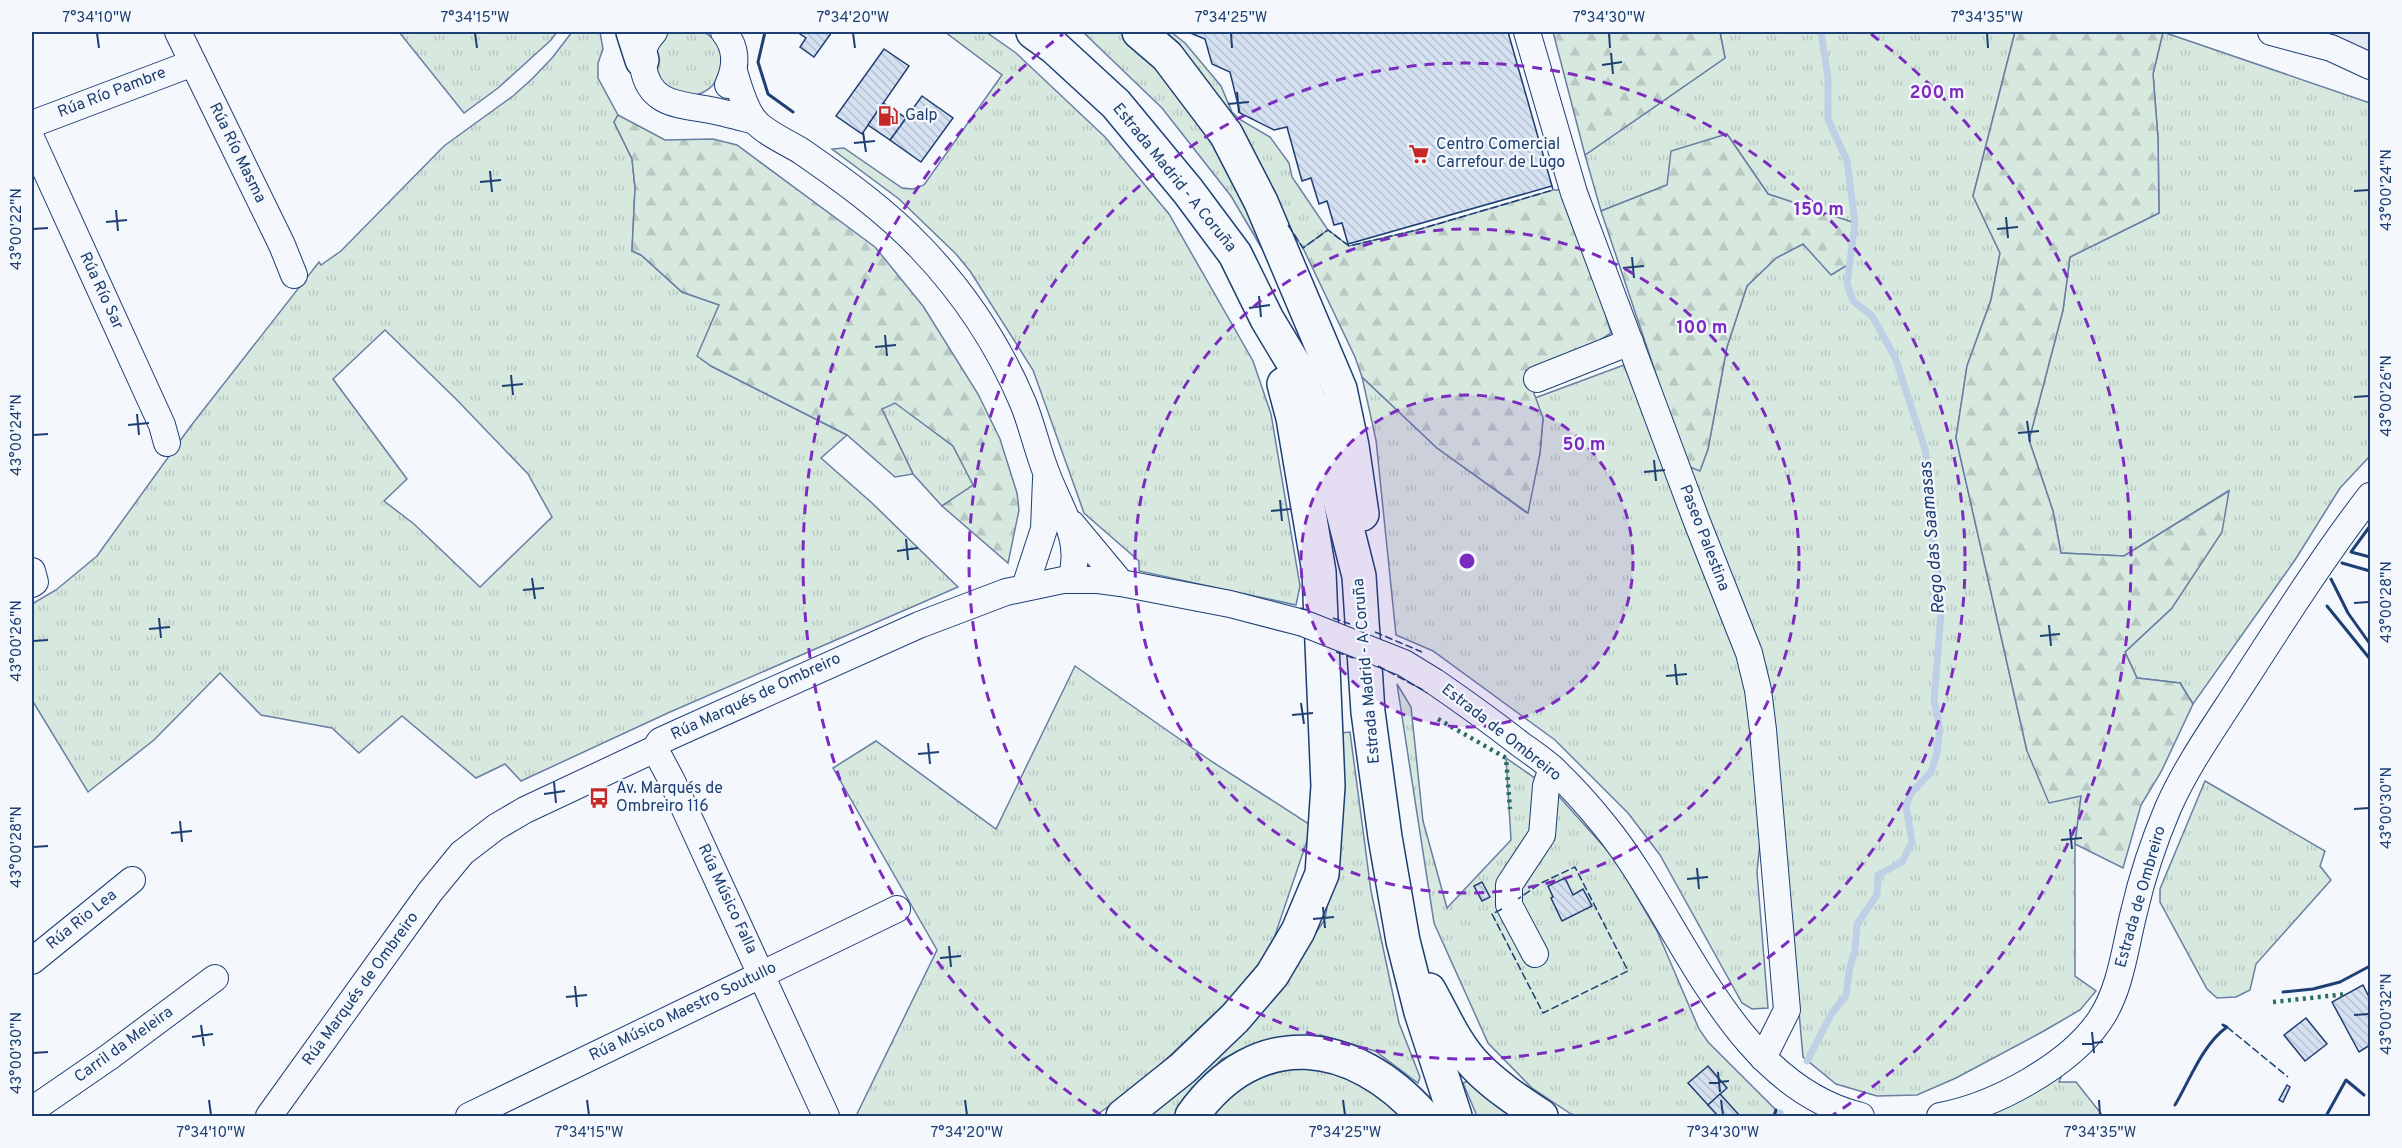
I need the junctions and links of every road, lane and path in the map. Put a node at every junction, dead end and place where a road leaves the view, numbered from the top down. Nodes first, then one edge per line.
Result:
1 (178, 32) edge
2 (725, 32) edge
3 (1034, 32) edge
4 (1139, 32) edge
5 (1527, 32) edge
6 (2271, 32) edge
7 (643, 41) edge
8 (193, 63) junction
9 (2370, 66) edge
10 (734, 71) junction
11 (693, 107) junction
12 (755, 121) junction
13 (32, 124) edge
14 (32, 140) edge
15 (294, 275) dead end
16 (1267, 319) junction
17 (1630, 342) junction
18 (1537, 379) dead end
19 (167, 442) dead end
20 (1046, 474) junction
21 (2370, 496) edge
22 (1069, 520) junction
23 (1044, 529) junction
24 (1359, 576) junction
25 (1067, 579) junction
26 (1121, 583) junction
27 (1025, 587) junction
28 (655, 749) junction
29 (1552, 768) junction
30 (132, 880) dead end
31 (897, 909) dead end
32 (1403, 941) junction
33 (1535, 954) dead end
34 (32, 961) edge
35 (761, 974) junction
36 (215, 978) dead end
37 (1763, 1058) junction
38 (32, 1110) edge
39 (270, 1116) edge
40 (469, 1116) edge
41 (826, 1116) edge
42 (1123, 1116) edge
43 (1192, 1116) edge
44 (1423, 1116) edge
45 (1455, 1116) edge
46 (1541, 1116) edge
47 (1861, 1116) edge
48 (1940, 1116) edge

1 - 8 street, Rúa Río Masma
2 - 10 street
3 - 16 highway, Estrada Madrid - A Coruña
4 - 24 highway
5 - 17 street, Paseo Palestina
6 - 9 street
7 - 11 street
8 - 13 street, Rúa Río Pambre
8 - 15 street, Rúa Río Masma
10 - 11 street
10 - 12 street
11 - 12 street
12 - 20 street
14 - 19 street, Rúa Río Sar
16 - 24 highway, Estrada Madrid - A Coruña
16 - 42 highway
17 - 18 street
17 - 37 street, Paseo Palestina
20 - 22 street
20 - 23 street
21 - 48 street, Estrada de Ombreiro
22 - 25 street
22 - 26 street
23 - 25 street
23 - 27 street
24 - 32 highway, Estrada Madrid - A Coruña
25 - 26 street, Estrada de Ombreiro
25 - 27 street, Rúa Marqués de Ombreiro
26 - 29 street, Estrada de Ombreiro, bridge
27 - 28 street, Rúa Marqués de Ombreiro
28 - 35 street, Rúa Músico Falla
28 - 39 street, Rúa Marqués de Ombreiro
29 - 33 street
29 - 37 street, Estrada de Ombreiro
30 - 34 street, Rúa Rio Lea
31 - 35 street, Rúa Músico Maestro Soutullo
32 - 45 highway, Estrada Madrid - A Coruña
32 - 46 highway
35 - 40 street, Rúa Músico Maestro Soutullo
35 - 41 street, Rúa Músico Falla
36 - 38 street, Carril da Meleira
37 - 47 street, Estrada de Ombreiro
43 - 44 highway

